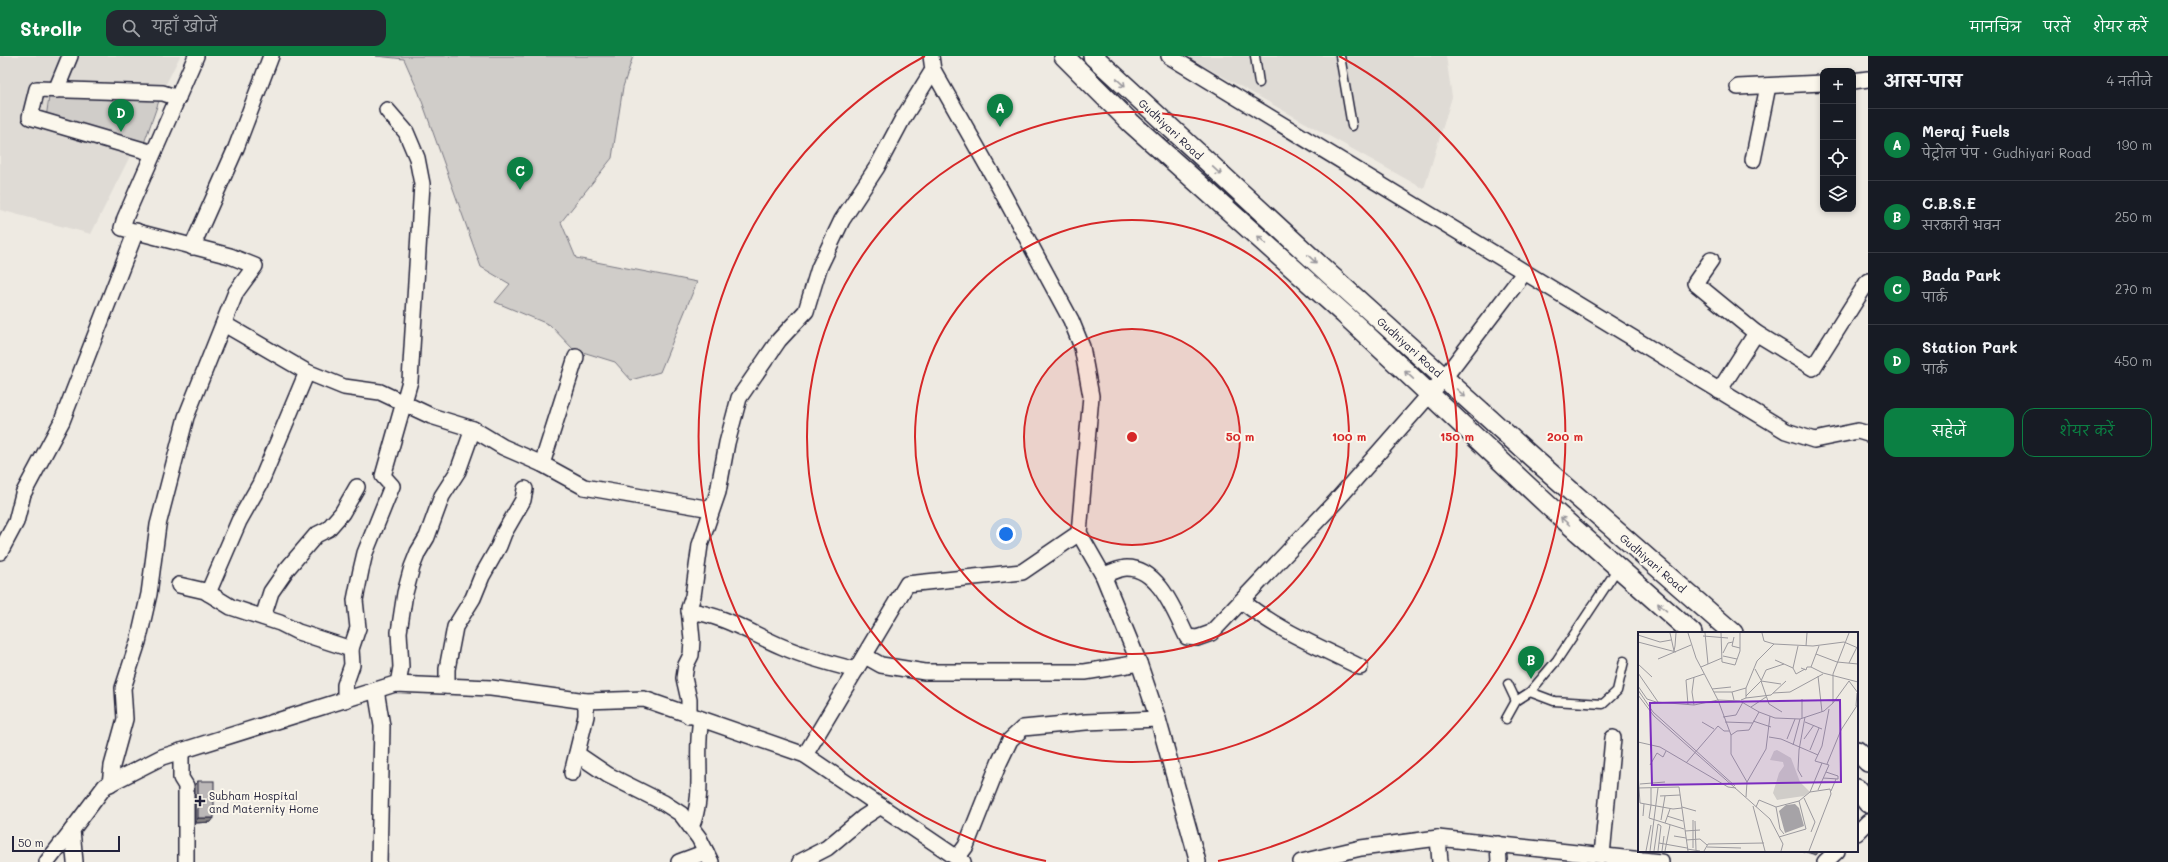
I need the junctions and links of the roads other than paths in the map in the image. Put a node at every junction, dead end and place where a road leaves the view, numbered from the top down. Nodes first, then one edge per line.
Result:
1 (70, 56) edge
2 (196, 56) edge
3 (271, 56) edge
4 (1064, 56) edge
5 (1093, 56) edge
6 (1169, 56) edge
7 (1255, 56) edge
8 (1340, 56) edge
9 (932, 63) edge
10 (1868, 80) edge
11 (1856, 81) edge
12 (1259, 83) dead end
13 (1820, 83) edge
14 (1768, 86) junction
15 (1738, 87) dead end
16 (56, 90) junction
17 (178, 98) junction
18 (387, 110) dead end
19 (1352, 126) dead end
20 (153, 153) junction
21 (1753, 160) dead end
22 (136, 231) junction
23 (192, 247) junction
24 (1711, 260) dead end
25 (1524, 273) junction
26 (1868, 281) edge
27 (224, 324) junction
28 (1756, 333) junction
29 (576, 357) dead end
30 (307, 372) junction
31 (1444, 378) junction
32 (1719, 391) junction
33 (1430, 394) junction
34 (404, 402) junction
35 (473, 429) junction
36 (1868, 434) edge
37 (542, 464) junction
38 (357, 487) dead end
39 (525, 489) dead end
40 (711, 509) junction
41 (1079, 533) junction
42 (0, 552) edge
43 (1618, 568) junction
44 (1103, 575) junction
45 (179, 585) dead end
46 (208, 593) junction
47 (1242, 601) junction
48 (689, 612) junction
49 (263, 618) junction
50 (1691, 632) edge
51 (1732, 632) edge
52 (351, 649) junction
53 (865, 656) junction
54 (1624, 661) dead end
55 (1139, 663) junction
56 (1360, 667) dead end
57 (856, 670) junction
58 (398, 684) junction
59 (1508, 684) dead end
60 (447, 686) junction
61 (376, 690) junction
62 (1530, 692) junction
63 (345, 700) junction
64 (586, 701) junction
65 (1516, 701) junction
66 (695, 718) junction
67 (1158, 719) junction
68 (1506, 719) dead end
69 (1613, 738) dead end
70 (181, 751) junction
71 (1858, 752) edge
72 (577, 754) junction
73 (805, 755) junction
74 (1868, 762) edge
75 (572, 773) dead end
76 (110, 784) junction
77 (1858, 790) edge
78 (1868, 803) edge
79 (881, 806) junction
80 (1868, 822) edge
81 (691, 827) junction
82 (72, 830) junction
83 (1858, 832) edge
84 (1438, 838) junction
85 (1498, 844) junction
86 (1836, 852) edge
87 (1602, 855) junction
88 (708, 857) edge
89 (960, 860) edge
90 (47, 862) edge
91 (75, 862) edge
92 (186, 862) edge
93 (379, 862) edge
94 (679, 862) edge
95 (800, 862) edge
96 (1198, 862) edge
97 (1300, 862) edge
98 (1440, 862) edge
99 (1499, 862) edge
100 (1661, 862) edge
101 (1825, 862) edge

1 - 16 street
2 - 17 street
3 - 23 street
33 -> 4 street, Gudhiyari Road
5 -> 31 street, Gudhiyari Road
6 - 25 street
7 - 12 lane
8 - 19 lane
9 - 40 street
9 - 41 street
10 - 11 street
13 - 14 street
14 - 15 street
14 - 21 street
16 - 17 street
16 - 20 street
17 - 20 street
18 - 34 street
20 - 22 street
22 - 23 street
22 - 42 street
23 - 27 street
24 - 28 street
25 - 31 street
25 - 32 street
26 - 28 street
27 - 30 street
27 - 76 street
28 - 32 street
29 - 37 street
30 - 34 street
30 - 46 street
31 - 33 street
31 -> 51 street, Gudhiyari Road
32 - 36 street
43 -> 33 street, Gudhiyari Road
33 - 47 street
34 - 35 street
34 - 52 street
35 - 37 street
35 - 58 street
37 - 40 street
38 - 49 street
39 - 60 street
40 - 48 street
41 - 44 street
41 - 53 street
50 -> 43 street, Gudhiyari Road
43 - 62 lane
44 - 47 street
44 - 55 street
45 - 46 street
46 - 49 street
47 - 56 street
48 - 57 street
48 - 66 street
49 - 52 street
52 - 63 street
53 - 55 street
53 - 57 street
54 - 62 lane
55 - 67 street
57 - 73 street
58 - 60 street
58 - 61 street
59 - 65 lane
60 - 64 street
61 - 63 street
61 - 93 street
62 - 65 lane
63 - 70 street
64 - 66 street
64 - 72 street
65 - 68 lane
66 - 73 street
66 - 81 street
67 - 89 street
67 - 96 street
69 - 87 street
70 - 76 street
70 - 92 street
71 - 74 street
72 - 75 street
72 - 81 street
73 - 79 street
76 - 82 street
77 - 78 street
79 - 89 street
79 - 95 street
80 - 83 street
81 - 88 street
82 - 90 street
82 - 91 street
84 - 85 street
84 - 97 street
84 - 98 street
85 - 87 street
85 - 99 street
86 - 101 street
87 - 100 street
88 - 94 street

